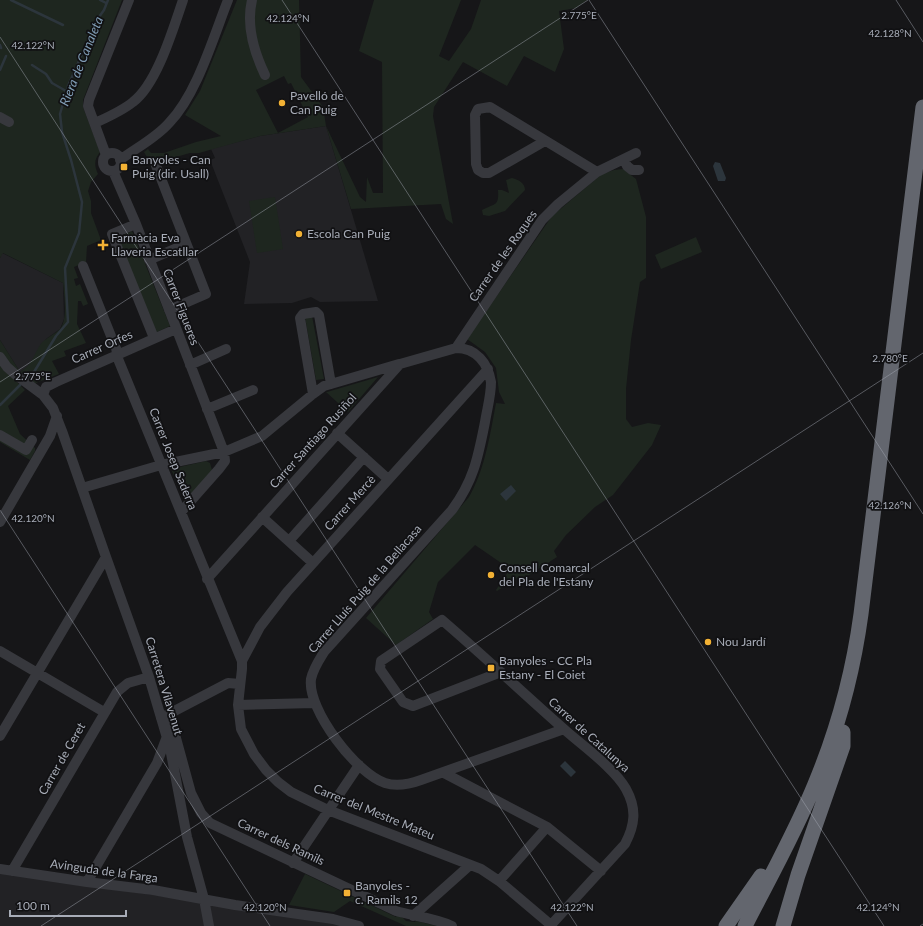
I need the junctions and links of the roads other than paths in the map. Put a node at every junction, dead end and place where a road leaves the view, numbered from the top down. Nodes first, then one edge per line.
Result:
1 (129, 0) edge
2 (183, 0) edge
3 (228, 0) edge
4 (252, 0) edge
5 (265, 75) dead end
6 (923, 107) edge
7 (96, 123) junction
8 (545, 141) junction
9 (636, 153) dead end
10 (106, 155) junction
11 (624, 159) junction
12 (120, 160) junction
13 (155, 163) dead end
14 (639, 170) dead end
15 (113, 171) junction
16 (597, 172) junction
17 (923, 178) edge
18 (136, 224) junction
19 (186, 244) junction
20 (149, 260) junction
21 (83, 266) dead end
22 (169, 310) junction
23 (176, 329) junction
24 (154, 338) junction
25 (456, 348) junction
26 (226, 349) dead end
27 (116, 354) junction
28 (0, 357) edge
29 (400, 364) junction
30 (190, 365) junction
31 (488, 369) junction
32 (331, 384) junction
33 (253, 390) dead end
34 (313, 394) junction
35 (43, 395) junction
36 (207, 409) junction
37 (57, 416) junction
38 (337, 433) junction
39 (0, 435) edge
40 (50, 436) junction
41 (64, 438) junction
42 (32, 440) dead end
43 (241, 445) junction
44 (224, 452) junction
45 (207, 456) junction
46 (364, 458) junction
47 (161, 466) junction
48 (217, 472) junction
49 (388, 479) junction
50 (82, 488) junction
51 (181, 512) junction
52 (262, 517) junction
53 (0, 522) edge
54 (289, 541) junction
55 (106, 557) junction
56 (313, 563) junction
57 (207, 579) junction
58 (0, 651) edge
59 (242, 661) junction
60 (501, 672) junction
61 (37, 673) junction
62 (149, 677) junction
63 (240, 684) junction
64 (314, 703) junction
65 (238, 705) junction
66 (104, 712) junction
67 (161, 718) junction
68 (564, 729) junction
69 (840, 730) junction
70 (0, 736) edge
71 (166, 739) junction
72 (157, 763) junction
73 (359, 765) junction
74 (174, 768) junction
75 (444, 773) junction
76 (328, 810) junction
77 (547, 827) junction
78 (293, 863) junction
79 (470, 864) junction
80 (0, 869) edge
81 (12, 871) junction
82 (601, 871) junction
83 (499, 881) junction
84 (87, 882) junction
85 (204, 899) junction
86 (413, 916) junction
87 (551, 925) edge
88 (209, 926) edge
89 (359, 926) edge
90 (452, 926) edge
91 (726, 926) edge
92 (745, 926) edge
93 (754, 926) edge
94 (783, 926) edge

1 - 7 street
2 - 7 street
3 - 12 street
4 - 5 street
6 - 69 highway
7 - 10 street
8 - 8 street
8 - 16 street
9 - 11 street, Carrer de les Roques
10 - 12 street
10 - 15 street
11 - 14 street
11 - 16 street, Carrer de les Roques
12 - 15 street
13 - 19 street
15 - 18 street, Carrer Figueres
16 - 25 street, Carrer de les Roques
17 - 69 highway
18 - 20 street, Carrer Figueres
18 - 24 street
19 - 20 street
19 - 22 street
20 - 22 street, Carrer Figueres
21 - 27 street, Carrer Josep Saderra
22 - 23 street, Carrer Figueres
23 - 24 street, Carrer Orfes
23 - 30 street, Carrer Figueres
24 - 27 street, Carrer Orfes
25 - 29 street
25 - 31 street
26 - 30 street
27 - 35 street, Carrer Orfes
27 - 47 street, Carrer Josep Saderra
28 - 35 street, Carretera Vilavenut
29 - 32 street
29 - 38 street, Carrer Santiago Rusiñol
30 - 36 street, Carrer Figueres
31 - 49 street, Carrer Mercè
31 - 64 street, Carrer Lluís Puig de la Bellacasa
32 - 34 street
32 - 34 street
33 - 36 street
34 - 43 street
35 - 37 street, Carretera Vilavenut
36 - 44 street, Carrer Figueres
37 - 40 street
37 - 41 street, Carretera Vilavenut
38 - 46 street
38 - 52 street, Carrer Santiago Rusiñol
39 - 42 street
40 - 41 street
40 - 53 street
41 - 50 street, Carretera Vilavenut
43 - 44 street
43 - 48 street
44 - 45 street
44 - 48 street
45 - 47 street
45 - 48 street
46 - 49 street
46 - 54 street
47 - 50 street
47 - 51 street, Carrer Josep Saderra
48 - 51 street
49 - 56 street, Carrer Mercè
50 - 55 street, Carretera Vilavenut
51 - 57 street, Carrer Josep Saderra
52 - 54 street
52 - 57 street, Carrer Santiago Rusiñol
54 - 56 street
55 - 61 street
55 - 62 street, Carretera Vilavenut
56 - 59 street, Carrer Mercè
57 - 59 street, Carrer Josep Saderra
58 - 61 street
59 - 63 street, Carrer del Mestre Mateu
60 - 60 street, Carrer de Catalunya
60 - 68 street, Carrer de Catalunya
61 - 66 street
61 - 70 street
62 - 66 street, Carrer de Ceret
62 - 67 street, Carretera Vilavenut
63 - 65 street, Carrer del Mestre Mateu
63 - 67 street
64 - 65 street
64 - 73 street, Carrer Lluís Puig de la Bellacasa
65 - 76 street, Carrer del Mestre Mateu
66 - 81 street, Carrer de Ceret
67 - 71 street, Carretera Vilavenut
67 - 78 street, Carrer dels Ramils
68 - 75 street, Carrer Lluís Puig de la Bellacasa
68 - 82 street, Carrer de Catalunya
69 - 91 highway
69 - 92 highway
69 - 93 highway
69 - 94 highway
71 - 72 street
71 - 74 street, Carretera Vilavenut
72 - 74 street
72 - 84 street
73 - 75 street, Carrer Lluís Puig de la Bellacasa
73 - 76 street
74 - 85 street, Carretera Vilavenut
75 - 77 street
76 - 78 street
76 - 79 street, Carrer del Mestre Mateu
77 - 82 street
77 - 83 street
78 - 86 street, Carrer dels Ramils
79 - 83 street, Carrer del Mestre Mateu
79 - 86 street
80 - 81 street, Avinguda de la Farga
81 - 84 street, Avinguda de la Farga
82 - 87 street, Carrer de Catalunya
83 - 87 street, Carrer del Mestre Mateu
84 - 85 street, Avinguda de la Farga
85 - 88 street, Carretera Vilavenut
85 - 89 street
86 - 90 street, Carrer dels Ramils

